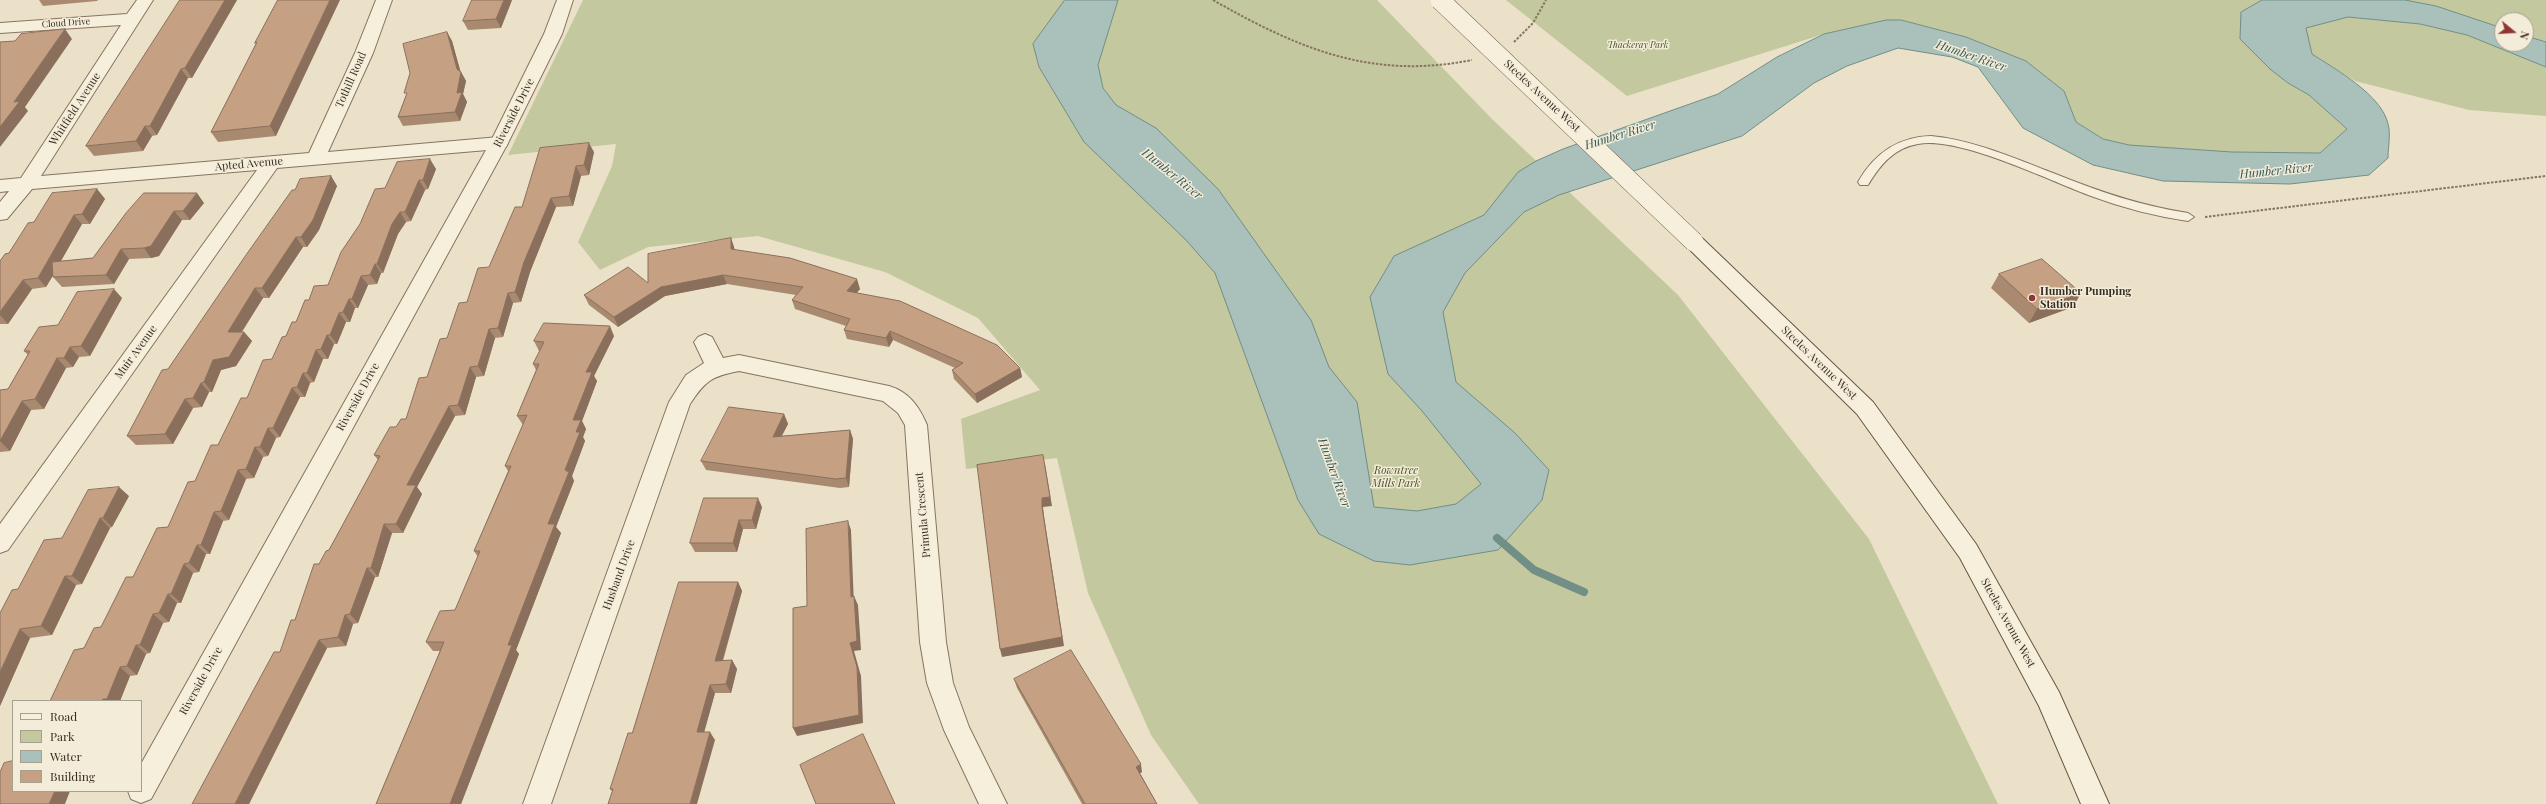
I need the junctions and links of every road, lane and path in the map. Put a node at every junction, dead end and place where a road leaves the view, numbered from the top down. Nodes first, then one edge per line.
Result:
1 (145, 0) edge
2 (384, 0) edge
3 (565, 0) edge
4 (1213, 0) edge
5 (1440, 0) edge
6 (1546, 0) edge
7 (132, 19) junction
8 (0, 28) edge
9 (1513, 42) dead end
10 (1477, 58) dead end
11 (499, 143) junction
12 (316, 158) junction
13 (272, 162) junction
14 (2546, 176) edge
15 (1864, 182) dead end
16 (28, 183) junction
17 (0, 186) edge
18 (0, 214) edge
19 (2188, 217) joint
20 (705, 342) dead end
21 (720, 366) junction
22 (0, 543) edge
23 (142, 788) edge
24 (140, 792) edge
25 (133, 804) edge
26 (537, 804) edge
27 (994, 804) edge
28 (2095, 804) edge

1 - 7 street, Whitfield Avenue
2 - 12 street, Tothill Road
3 - 11 street, Riverside Drive
4 - 10 path
5 - 28 street, Steeles Avenue West, bridge
6 - 9 path
7 - 8 street, Cloud Drive
7 - 16 street, Whitfield Avenue
11 - 12 street, Apted Avenue
11 - 23 street, Riverside Drive
12 - 13 street, Apted Avenue
13 - 16 street, Apted Avenue
13 - 22 street, Muir Avenue
14 - 19 path
15 - 19 lane
16 - 17 street, Apted Avenue
16 - 18 street, Whitfield Avenue
20 - 21 street
21 - 26 street, Husband Drive
21 - 27 street, Primula Crescent
24 - 25 street, Riverside Drive

